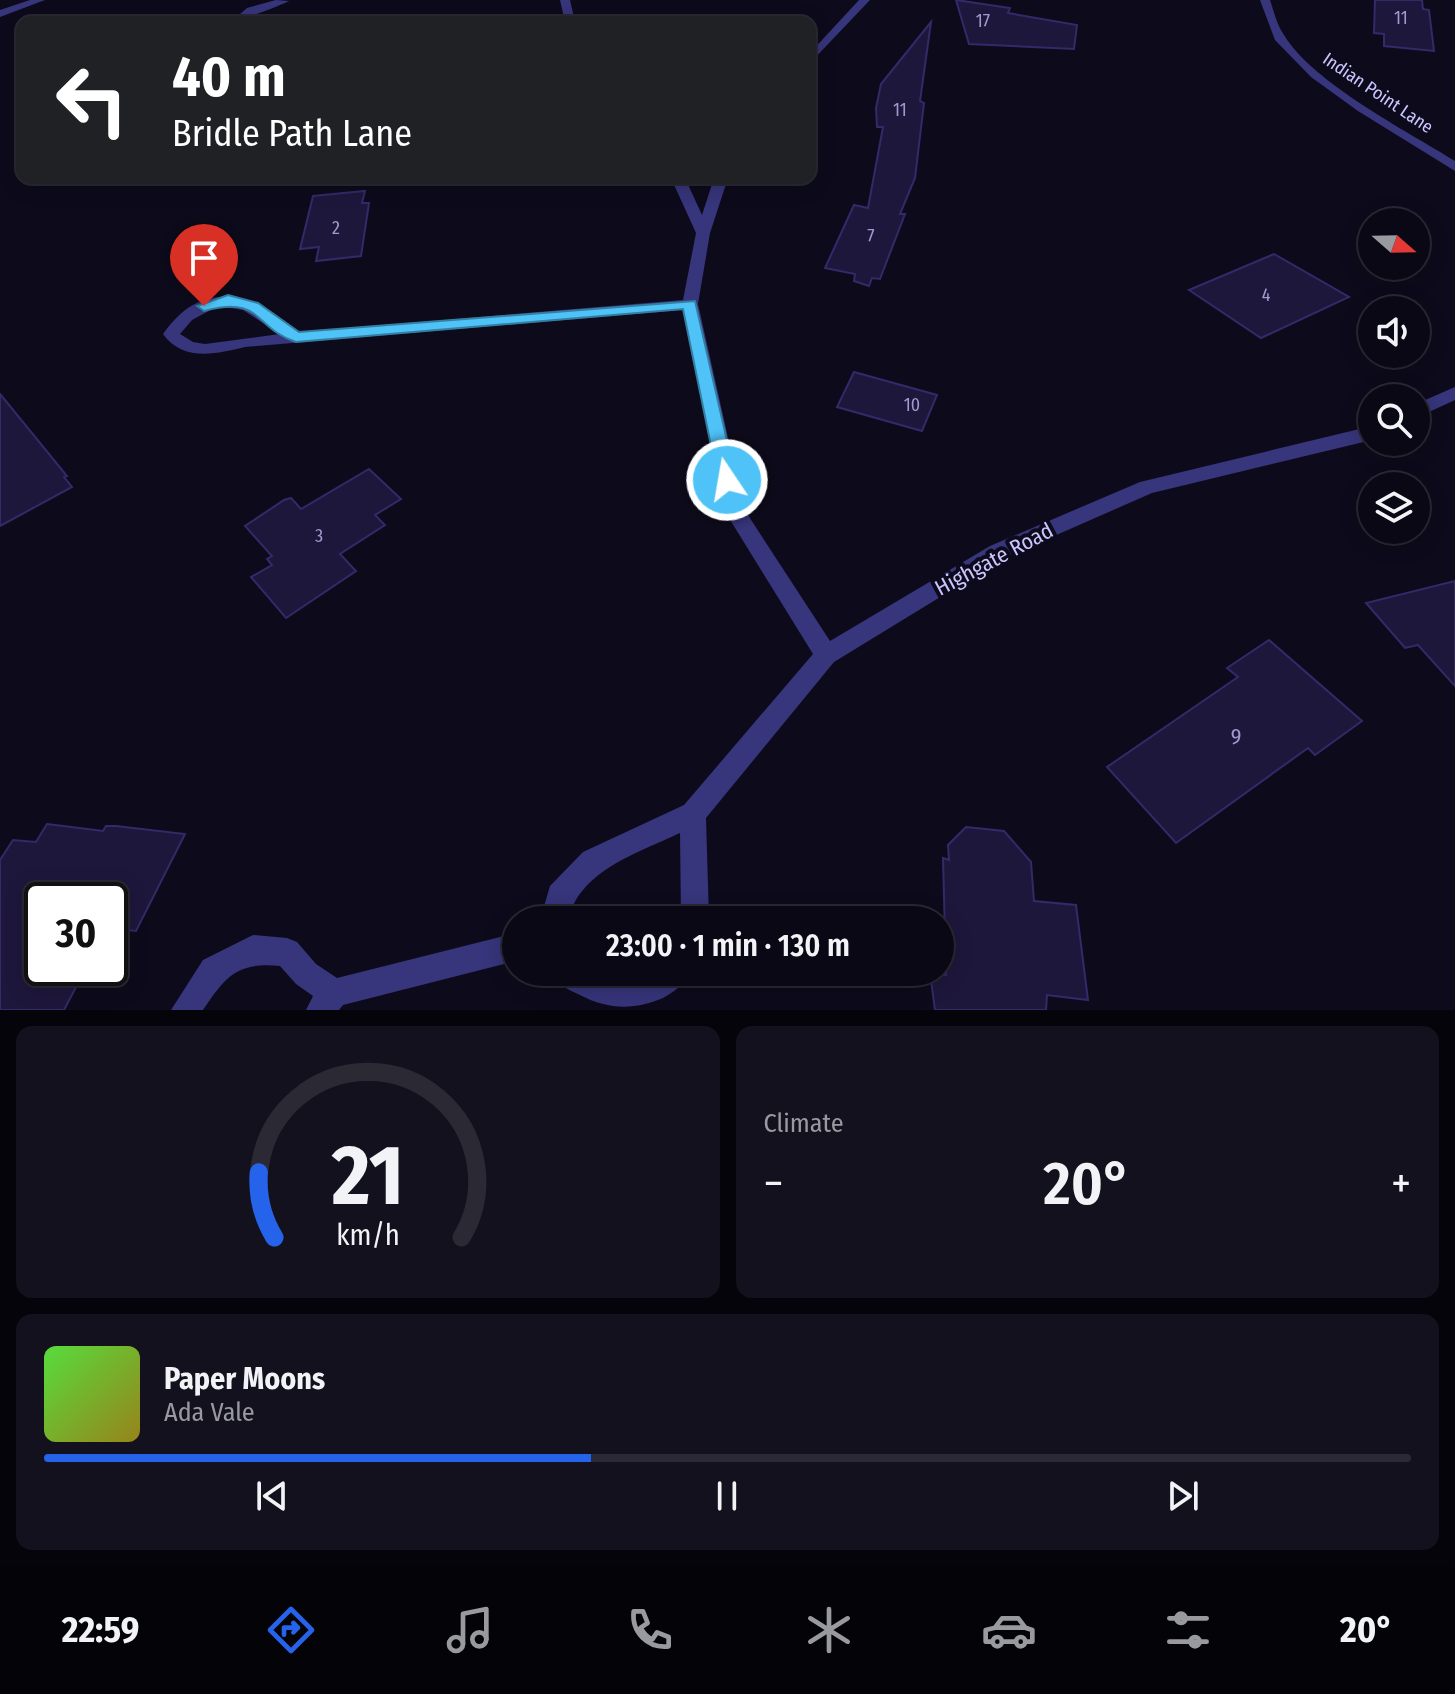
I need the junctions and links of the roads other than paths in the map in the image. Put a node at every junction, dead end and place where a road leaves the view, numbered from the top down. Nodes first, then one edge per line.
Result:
1 (40, 0) edge
2 (285, 0) edge
3 (865, 0) edge
4 (1265, 0) edge
5 (278, 12) dead end
6 (0, 14) edge
7 (244, 16) edge
8 (816, 53) edge
9 (1455, 167) edge
10 (681, 184) edge
11 (719, 184) edge
12 (703, 233) junction
13 (690, 304) junction
14 (296, 337) junction
15 (1455, 393) edge
16 (1430, 405) edge
17 (1358, 436) edge
18 (826, 655) junction
19 (693, 814) junction
20 (558, 906) edge
21 (695, 906) edge
22 (502, 951) edge
23 (597, 986) edge
24 (661, 986) edge
25 (327, 1002) edge
26 (186, 1010) edge

1 - 6 street
2 - 5 street
2 - 7 street
3 - 8 street
4 - 9 street, Indian Point Lane
10 - 12 street
11 - 12 street
12 - 13 street
13 - 14 street
13 - 18 street
14 - 14 street
15 - 16 street
17 - 18 street, Highgate Road
18 - 19 street, Highgate Road
19 - 20 street, Highgate Road
19 - 21 street
22 - 25 street
23 - 24 street
25 - 26 street

